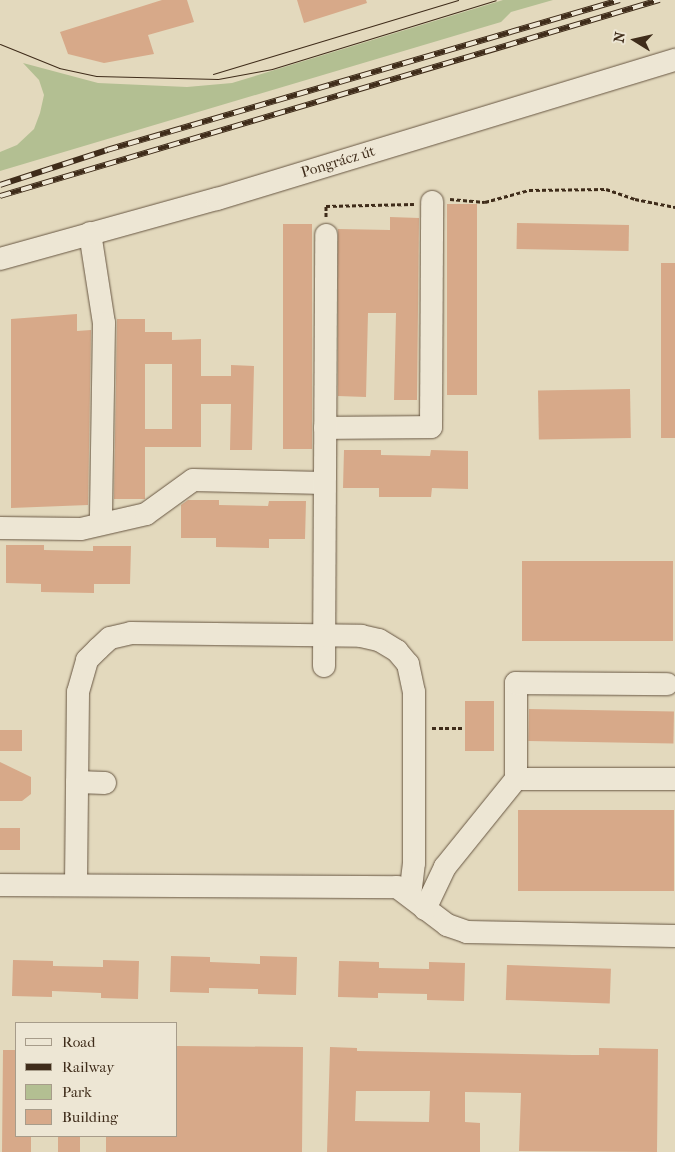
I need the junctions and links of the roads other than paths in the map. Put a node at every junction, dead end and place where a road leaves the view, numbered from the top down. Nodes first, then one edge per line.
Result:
1 (675, 60) edge
2 (432, 202) road end
3 (90, 233) junction
4 (326, 235) road end
5 (0, 259) edge
6 (325, 428) junction
7 (324, 483) junction
8 (101, 522) junction
9 (0, 528) edge
10 (324, 635) junction
11 (324, 666) dead end
12 (667, 684) dead end
13 (516, 779) junction
14 (675, 779) edge
15 (77, 782) junction
16 (105, 783) dead end
17 (76, 884) junction
18 (0, 885) edge
19 (417, 901) junction
20 (675, 936) edge

1 - 3 street, Pongrácz út
2 - 6 street
3 - 5 street, Pongrácz út
3 - 8 street
4 - 6 street
6 - 7 street
7 - 8 street
7 - 10 street
8 - 9 street
10 - 11 street
10 - 15 street
10 - 19 street
12 - 13 street
13 - 14 street
13 - 19 street
15 - 16 street
15 - 17 street
17 - 18 street
17 - 19 street
19 - 20 street

